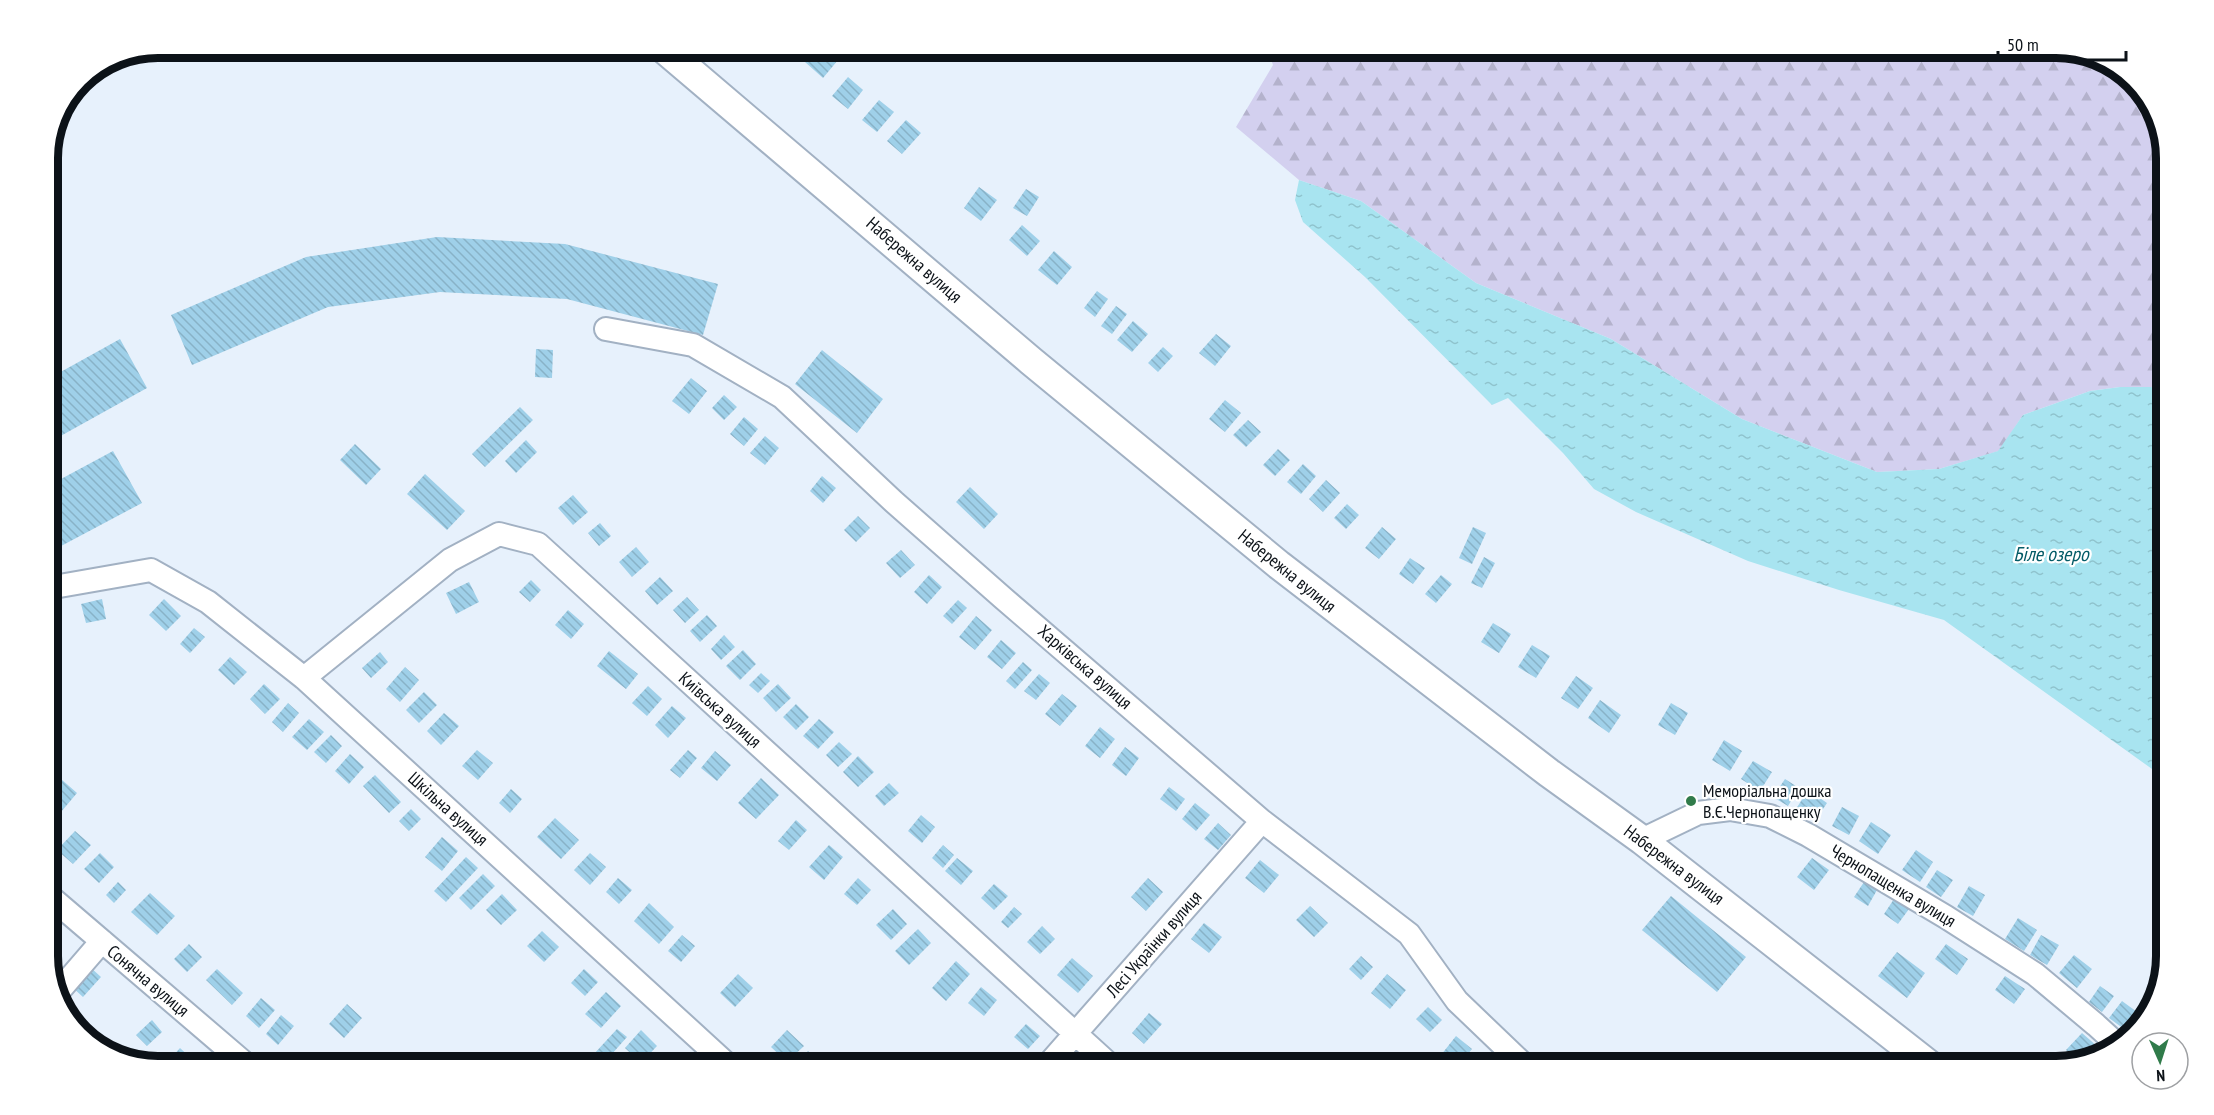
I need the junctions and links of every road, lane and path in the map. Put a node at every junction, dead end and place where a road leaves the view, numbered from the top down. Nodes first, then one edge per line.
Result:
1 (675, 58) edge
2 (606, 328) dead end
3 (59, 586) edge
4 (304, 678) junction
5 (1262, 821) junction
6 (1642, 840) junction
7 (59, 904) edge
8 (102, 941) junction
9 (63, 986) edge
10 (1075, 1034) junction
11 (2112, 1039) edge
12 (236, 1056) edge
13 (718, 1056) edge
14 (1056, 1056) edge
15 (1100, 1056) edge
16 (1514, 1056) edge
17 (1918, 1056) edge

1 - 6 main road, Набережна вулиця
2 - 5 street, Харківська вулиця
3 - 4 street, Шкільна вулиця
4 - 10 street, Київська вулиця
4 - 13 street, Шкільна вулиця
5 - 10 street, Лесі Українки вулиця
5 - 16 street, Харківська вулиця
6 - 11 street, Чернопащенка вулиця
6 - 17 main road, Набережна вулиця
7 - 8 street, Сонячна вулиця
8 - 9 street
8 - 12 street, Сонячна вулиця
10 - 14 street, Лесі Українки вулиця
10 - 15 street, Київська вулиця

